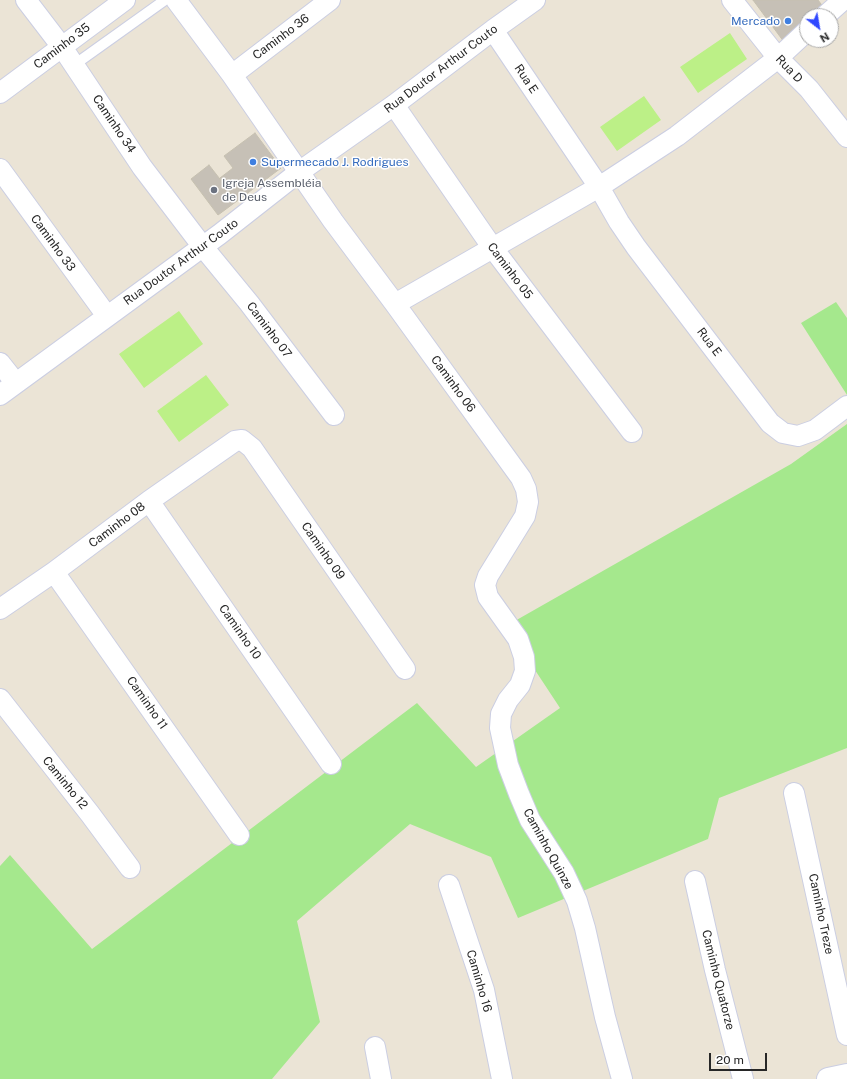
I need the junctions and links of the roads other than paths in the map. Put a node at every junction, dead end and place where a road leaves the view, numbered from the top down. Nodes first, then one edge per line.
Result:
1 (26, 0) edge
2 (125, 0) edge
3 (165, 0) edge
4 (176, 0) edge
5 (330, 0) edge
6 (535, 0) edge
7 (732, 0) edge
8 (843, 0) edge
9 (834, 8) edge
10 (493, 30) junction
11 (799, 38) edge
12 (62, 47) junction
13 (778, 58) junction
14 (74, 65) junction
15 (232, 75) junction
16 (0, 93) edge
17 (394, 105) junction
18 (847, 137) edge
19 (0, 169) edge
20 (299, 172) junction
21 (599, 187) junction
22 (203, 247) junction
23 (492, 248) junction
24 (395, 304) junction
25 (107, 316) junction
26 (0, 363) edge
27 (8, 388) edge
28 (847, 406) edge
29 (334, 415) dead end
30 (632, 432) dead end
31 (235, 440) joint
32 (149, 501) junction
33 (54, 572) junction
34 (495, 608) joint
35 (0, 609) edge
36 (405, 669) dead end
37 (0, 699) edge
38 (331, 764) dead end
39 (794, 794) dead end
40 (239, 835) dead end
41 (130, 868) dead end
42 (695, 881) dead end
43 (449, 884) dead end
44 (847, 1035) edge
45 (375, 1047) dead end
46 (847, 1075) edge
47 (382, 1079) edge
48 (502, 1079) edge
49 (622, 1079) edge
50 (743, 1079) edge
51 (828, 1079) edge

1 - 12 street, Caminho 34
2 - 12 street, Caminho 35
3 - 14 lane
4 - 15 street, Caminho 06
5 - 15 street, Caminho 36
6 - 10 street, Rua Doutor Arthur Couto
7 - 13 street, Rua D
8 - 9 street
10 - 17 street, Rua Doutor Arthur Couto
10 - 21 street, Rua E
11 - 13 street
12 - 14 street, Caminho 34
12 - 16 street, Caminho 35
13 - 18 street, Rua D
13 - 21 street
14 - 22 street, Caminho 34
15 - 20 street, Caminho 06
17 - 20 street, Rua Doutor Arthur Couto
17 - 23 street, Caminho 05
19 - 25 street, Caminho 33
20 - 22 street, Rua Doutor Arthur Couto
20 - 24 street, Caminho 06
21 - 23 street
21 - 28 street, Rua E
22 - 25 street, Rua Doutor Arthur Couto
22 - 29 street, Caminho 07
23 - 24 street
23 - 30 street, Caminho 05
24 - 34 street, Caminho 06
25 - 27 street, Rua Doutor Arthur Couto
26 - 27 street
31 - 32 street, Caminho 08
31 - 36 street, Caminho 09
32 - 33 street, Caminho 08
32 - 38 street, Caminho 10
33 - 35 street, Caminho 08
33 - 40 street, Caminho 11
34 - 49 street, Caminho Quinze
37 - 41 street, Caminho 12
39 - 44 street, Caminho Treze
42 - 50 street, Caminho Quatorze
43 - 48 street, Caminho 16
45 - 47 street
46 - 51 street

